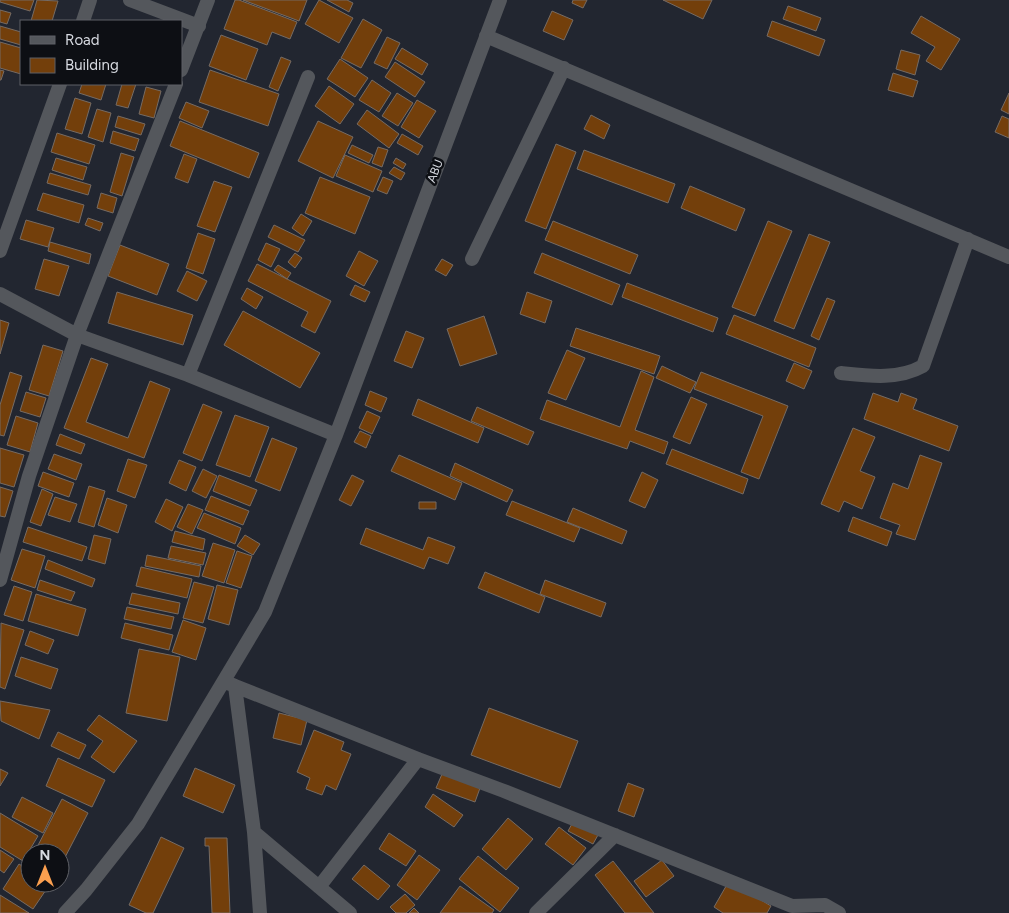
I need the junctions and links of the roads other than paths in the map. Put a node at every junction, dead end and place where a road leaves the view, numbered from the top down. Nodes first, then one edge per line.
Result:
1 (90, 0) edge
2 (208, 0) edge
3 (500, 0) edge
4 (137, 1) edge
5 (82, 20) edge
6 (199, 26) junction
7 (486, 36) junction
8 (182, 68) edge
9 (564, 68) junction
10 (308, 77) dead end
11 (60, 85) edge
12 (176, 85) edge
13 (968, 239) junction
14 (0, 251) edge
15 (1009, 257) edge
16 (472, 258) dead end
17 (0, 294) edge
18 (77, 335) junction
19 (841, 373) dead end
20 (188, 375) junction
21 (336, 435) junction
22 (0, 580) edge
23 (229, 684) junction
24 (418, 760) junction
25 (254, 832) junction
26 (615, 835) junction
27 (319, 887) junction
28 (789, 909) edge
29 (65, 913) edge
30 (260, 913) edge
31 (350, 913) edge
32 (536, 913) edge
33 (839, 913) edge

1 - 5 street
2 - 6 street
3 - 7 street, ABU
4 - 6 street
6 - 8 street
7 - 9 street
7 - 21 street, ABU
9 - 13 street
9 - 16 street
10 - 20 street
11 - 14 street
12 - 18 street
13 - 15 street
13 - 19 street
17 - 18 street
18 - 20 street
18 - 22 street
20 - 21 street
21 - 23 street, ABU
23 - 24 street
23 - 25 street
23 - 29 street, ABU
24 - 26 street
24 - 27 street
25 - 27 street
25 - 30 street
26 - 28 street
26 - 32 street
27 - 31 street
28 - 33 street

